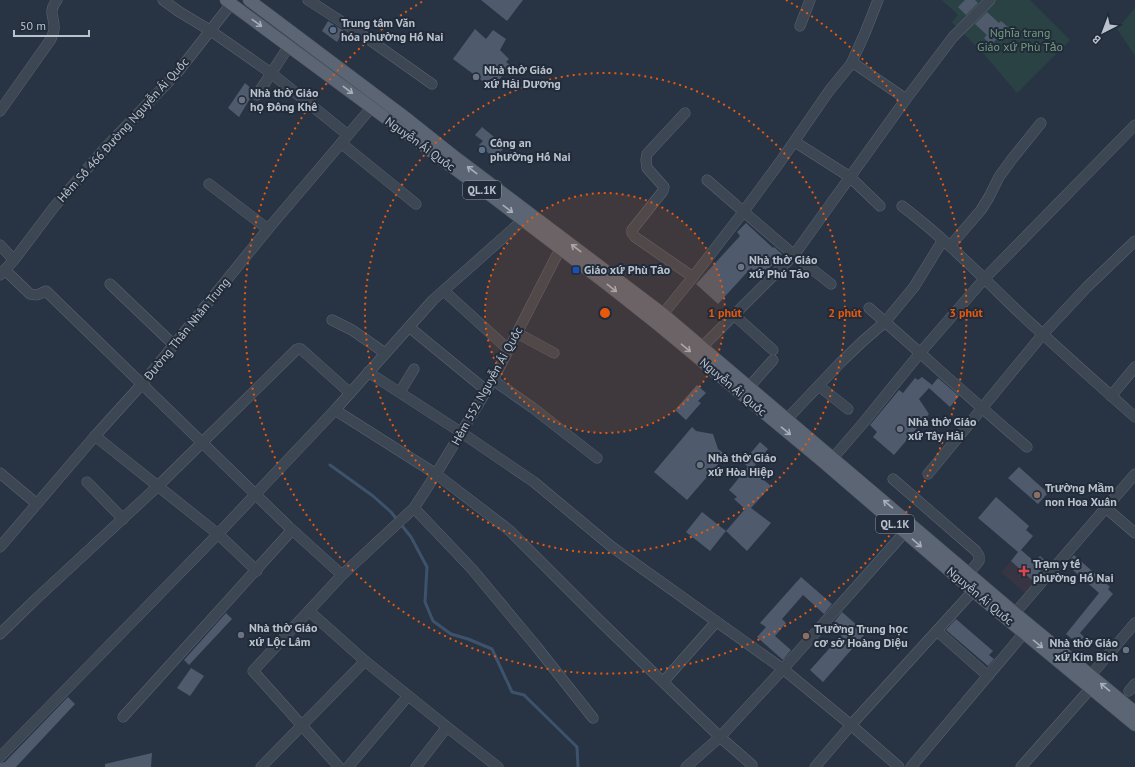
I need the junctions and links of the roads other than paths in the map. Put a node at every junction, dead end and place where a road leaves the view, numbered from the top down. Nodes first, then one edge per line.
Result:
1 (57, 0) edge
2 (163, 0) edge
3 (249, 0) edge
4 (308, 0) edge
5 (810, 0) edge
6 (878, 0) edge
7 (990, 0) edge
8 (229, 2) edge
9 (320, 3) edge
10 (800, 26) dead end
11 (211, 31) junction
12 (289, 46) junction
13 (324, 56) junction
14 (852, 62) junction
15 (316, 67) junction
16 (271, 73) junction
17 (432, 84) dead end
18 (257, 95) dead end
19 (906, 98) junction
20 (371, 108) junction
21 (0, 111) edge
22 (685, 113) dead end
23 (1041, 123) dead end
24 (1135, 125) edge
25 (348, 135) junction
26 (795, 142) junction
27 (341, 143) junction
28 (850, 177) junction
29 (707, 180) dead end
30 (208, 184) dead end
31 (416, 204) dead end
32 (880, 206) dead end
33 (902, 206) dead end
34 (744, 211) junction
35 (522, 220) junction
36 (268, 229) junction
37 (1135, 241) edge
38 (946, 243) junction
39 (0, 245) edge
40 (560, 249) junction
41 (794, 254) junction
42 (14, 260) junction
43 (2, 273) edge
44 (693, 277) junction
45 (985, 278) junction
46 (110, 284) dead end
47 (831, 284) dead end
48 (444, 291) junction
49 (869, 308) dead end
50 (734, 315) junction
51 (660, 319) junction
52 (332, 320) dead end
53 (885, 322) junction
54 (409, 327) junction
55 (517, 333) junction
56 (1043, 334) junction
57 (174, 346) junction
58 (702, 347) junction
59 (509, 350) junction
60 (385, 353) junction
61 (554, 353) dead end
62 (920, 353) junction
63 (1135, 367) edge
64 (414, 369) dead end
65 (368, 372) junction
66 (493, 380) junction
67 (142, 384) junction
68 (819, 386) junction
69 (749, 387) junction
70 (487, 391) junction
71 (400, 392) junction
72 (350, 393) junction
73 (1112, 396) junction
74 (981, 408) junction
75 (848, 409) dead end
76 (335, 410) junction
77 (1135, 418) edge
78 (787, 419) junction
79 (462, 432) junction
80 (95, 436) junction
81 (202, 443) junction
82 (1027, 447) dead end
83 (597, 458) dead end
84 (833, 458) junction
85 (0, 473) edge
86 (436, 474) junction
87 (928, 474) dead end
88 (1135, 474) edge
89 (893, 479) dead end
90 (87, 482) dead end
91 (158, 486) junction
92 (255, 494) junction
93 (37, 504) junction
94 (414, 508) junction
95 (1106, 508) junction
96 (123, 519) junction
97 (292, 530) junction
98 (905, 532) junction
99 (1135, 533) edge
100 (218, 534) junction
101 (4, 536) edge
102 (0, 547) edge
103 (257, 570) junction
104 (969, 573) junction
105 (342, 575) junction
106 (973, 591) junction
107 (309, 611) junction
108 (1012, 617) junction
109 (716, 622) junction
110 (1135, 623) edge
111 (1027, 629) junction
112 (937, 631) junction
113 (0, 634) edge
114 (365, 661) junction
115 (783, 670) junction
116 (1091, 675) junction
117 (988, 676) junction
118 (663, 682) junction
119 (1092, 688) junction
120 (408, 696) junction
121 (1135, 712) edge
122 (123, 717) dead end
123 (593, 718) dead end
124 (851, 725) junction
125 (1135, 725) edge
126 (302, 726) junction
127 (446, 727) junction
128 (720, 737) junction
129 (0, 757) edge
130 (752, 765) dead end
131 (492, 766) edge
132 (261, 767) edge
133 (339, 767) edge
134 (348, 767) edge
135 (416, 767) edge
136 (686, 767) edge
137 (815, 767) edge
138 (899, 767) edge
139 (911, 767) edge
140 (1020, 767) edge

1 - 21 street
2 - 11 street
3 - 13 main road, QL.1K
4 - 9 street
5 - 10 street
6 - 14 street
7 - 19 street
8 - 11 street, Hẻm Số 466 Đường Nguyễn Ái Quốc
8 -> 12 main road, QL.1K
9 - 17 street
11 - 16 street
11 - 42 street, Hẻm Số 466 Đường Nguyễn Ái Quốc
12 - 15 main road, QL.1K
12 - 16 street
13 - 15 main road
51 -> 13 main road, Nguyễn Ái Quốc / QL.1K
14 - 19 street
14 - 26 street
15 -> 20 main road, Nguyễn Ái Quốc / QL.1K
16 - 18 street
16 - 25 street
19 - 28 street
20 - 25 street, Đường Thân Nhân Trung
20 -> 35 main road, Nguyễn Ái Quốc / QL.1K
22 - 44 street
23 - 38 street
24 - 45 street
25 - 27 street, Đường Thân Nhân Trung
26 - 28 street
26 - 34 street
27 - 31 street
27 - 36 street, Đường Thân Nhân Trung
28 - 32 street
28 - 41 street
29 - 34 street
30 - 36 street
33 - 38 street
34 - 41 street
34 - 44 street
35 - 40 main road, Nguyễn Ái Quốc / QL.1K
35 - 48 street
36 - 57 street, Đường Thân Nhân Trung
37 - 56 street
38 - 45 street
38 - 53 street
39 - 42 street
40 -> 51 main road, Nguyễn Ái Quốc / QL.1K
40 - 55 street, Hẻm 552 Nguyễn Ái Quốc
41 - 47 street
41 - 50 street
42 - 43 street, Hẻm Số 466 Đường Nguyễn Ái Quốc
43 - 67 street
44 - 51 street
45 - 56 street
45 - 62 street
46 - 57 street
48 - 54 street
48 - 59 street
49 - 53 street
50 - 58 street
50 - 69 street
51 - 58 main road, Nguyễn Ái Quốc / QL.1K
51 -> 98 main road, Nguyễn Ái Quốc / QL.1K
52 - 60 street
53 - 62 street
53 - 68 street
54 - 60 street
54 - 70 street
55 - 59 street, Hẻm 552 Nguyễn Ái Quốc
55 - 61 street
56 - 73 street
56 - 74 street
57 - 67 street, Đường Thân Nhân Trung
58 - 69 main road, Nguyễn Ái Quốc / QL.1K
59 - 66 street, Hẻm 552 Nguyễn Ái Quốc
60 - 65 street
62 - 74 street
62 - 84 street
63 - 73 street
64 - 71 street
65 - 71 street
65 - 72 street
66 - 70 street, Hẻm 552 Nguyễn Ái Quốc
66 - 83 street
67 - 80 street, Đường Thân Nhân Trung
67 - 81 street
68 - 75 street
68 - 78 street
69 - 78 main road, Nguyễn Ái Quốc / QL.1K
70 - 79 street, Hẻm 552 Nguyễn Ái Quốc
71 - 79 street
72 - 76 street
72 - 81 street
73 - 77 street
74 - 82 street
74 - 87 street
76 - 86 street
76 - 92 street
78 - 84 main road, Nguyễn Ái Quốc / QL.1K
79 - 86 street, Hẻm 552 Nguyễn Ái Quốc
79 - 109 street
80 - 91 street
80 - 93 street, Đường Thân Nhân Trung
81 - 91 street
81 - 92 street
104 -> 84 main road, Nguyễn Ái Quốc / QL.1K
85 - 93 street
86 - 94 street, Hẻm 552 Nguyễn Ái Quốc
86 - 118 street
88 - 95 street
89 - 104 street
90 - 96 street
91 - 96 street
91 - 100 street
92 - 97 street
92 - 100 street
93 - 101 street, Đường Thân Nhân Trung
94 - 105 street, Hẻm 552 Nguyễn Ái Quốc
94 - 123 street
95 - 99 street
95 - 108 street
96 - 113 street
97 - 103 street
97 - 105 street
98 -> 106 main road, Nguyễn Ái Quốc / QL.1K
98 - 115 street
100 - 103 street
100 - 129 street
101 - 102 street, Đường Thân Nhân Trung
103 - 122 street
104 - 108 main road, Nguyễn Ái Quốc / QL.1K
105 - 107 street, Hẻm 552 Nguyễn Ái Quốc
106 - 108 main road, Nguyễn Ái Quốc / QL.1K
106 - 112 street
107 - 114 street
107 - 126 street, Hẻm 552 Nguyễn Ái Quốc
108 - 111 main road, Nguyễn Ái Quốc / QL.1K
109 - 115 street
109 - 118 street
110 - 116 street
111 - 116 main road, Nguyễn Ái Quốc / QL.1K
111 - 117 street
111 -> 119 main road, Nguyễn Ái Quốc / QL.1K
112 - 117 street
112 - 124 street
114 - 120 street
114 - 126 street
115 - 124 street
115 - 128 street
121 -> 116 main road, Nguyễn Ái Quốc / QL.1K
117 - 139 street
118 - 128 street
119 - 125 main road, Nguyễn Ái Quốc / QL.1K
119 - 140 street
120 - 127 street
120 - 134 street
124 - 137 street
124 - 138 street
126 - 132 street
126 - 133 street
127 - 131 street
127 - 135 street
128 - 130 street
128 - 136 street

